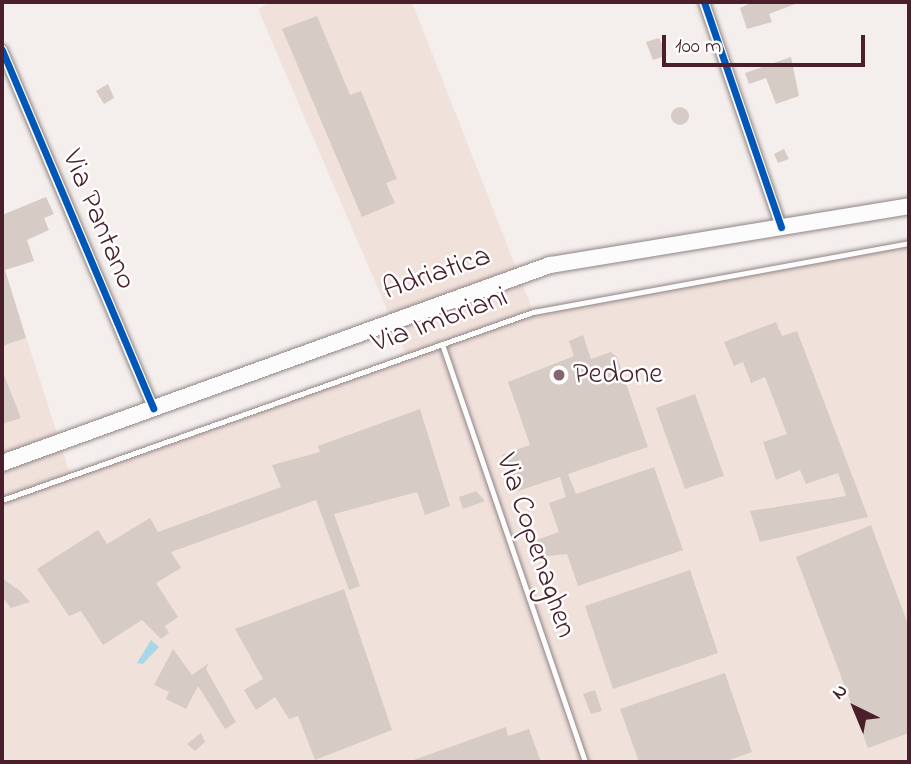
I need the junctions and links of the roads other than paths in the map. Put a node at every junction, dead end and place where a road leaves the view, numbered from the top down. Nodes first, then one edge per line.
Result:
1 (704, 2) edge
2 (2, 50) edge
3 (909, 206) edge
4 (781, 227) junction
5 (909, 243) edge
6 (442, 344) junction
7 (153, 408) junction
8 (2, 463) edge
9 (2, 500) edge
10 (586, 762) edge

1 - 4 street
2 - 7 street, Via Pantano
3 - 4 main road, Adriatica
4 - 7 main road, Adriatica
5 - 6 lane, Via Imbriani
6 - 9 lane, Via Imbriani
6 - 10 lane, Via Copenaghen
7 - 8 main road, Adriatica

